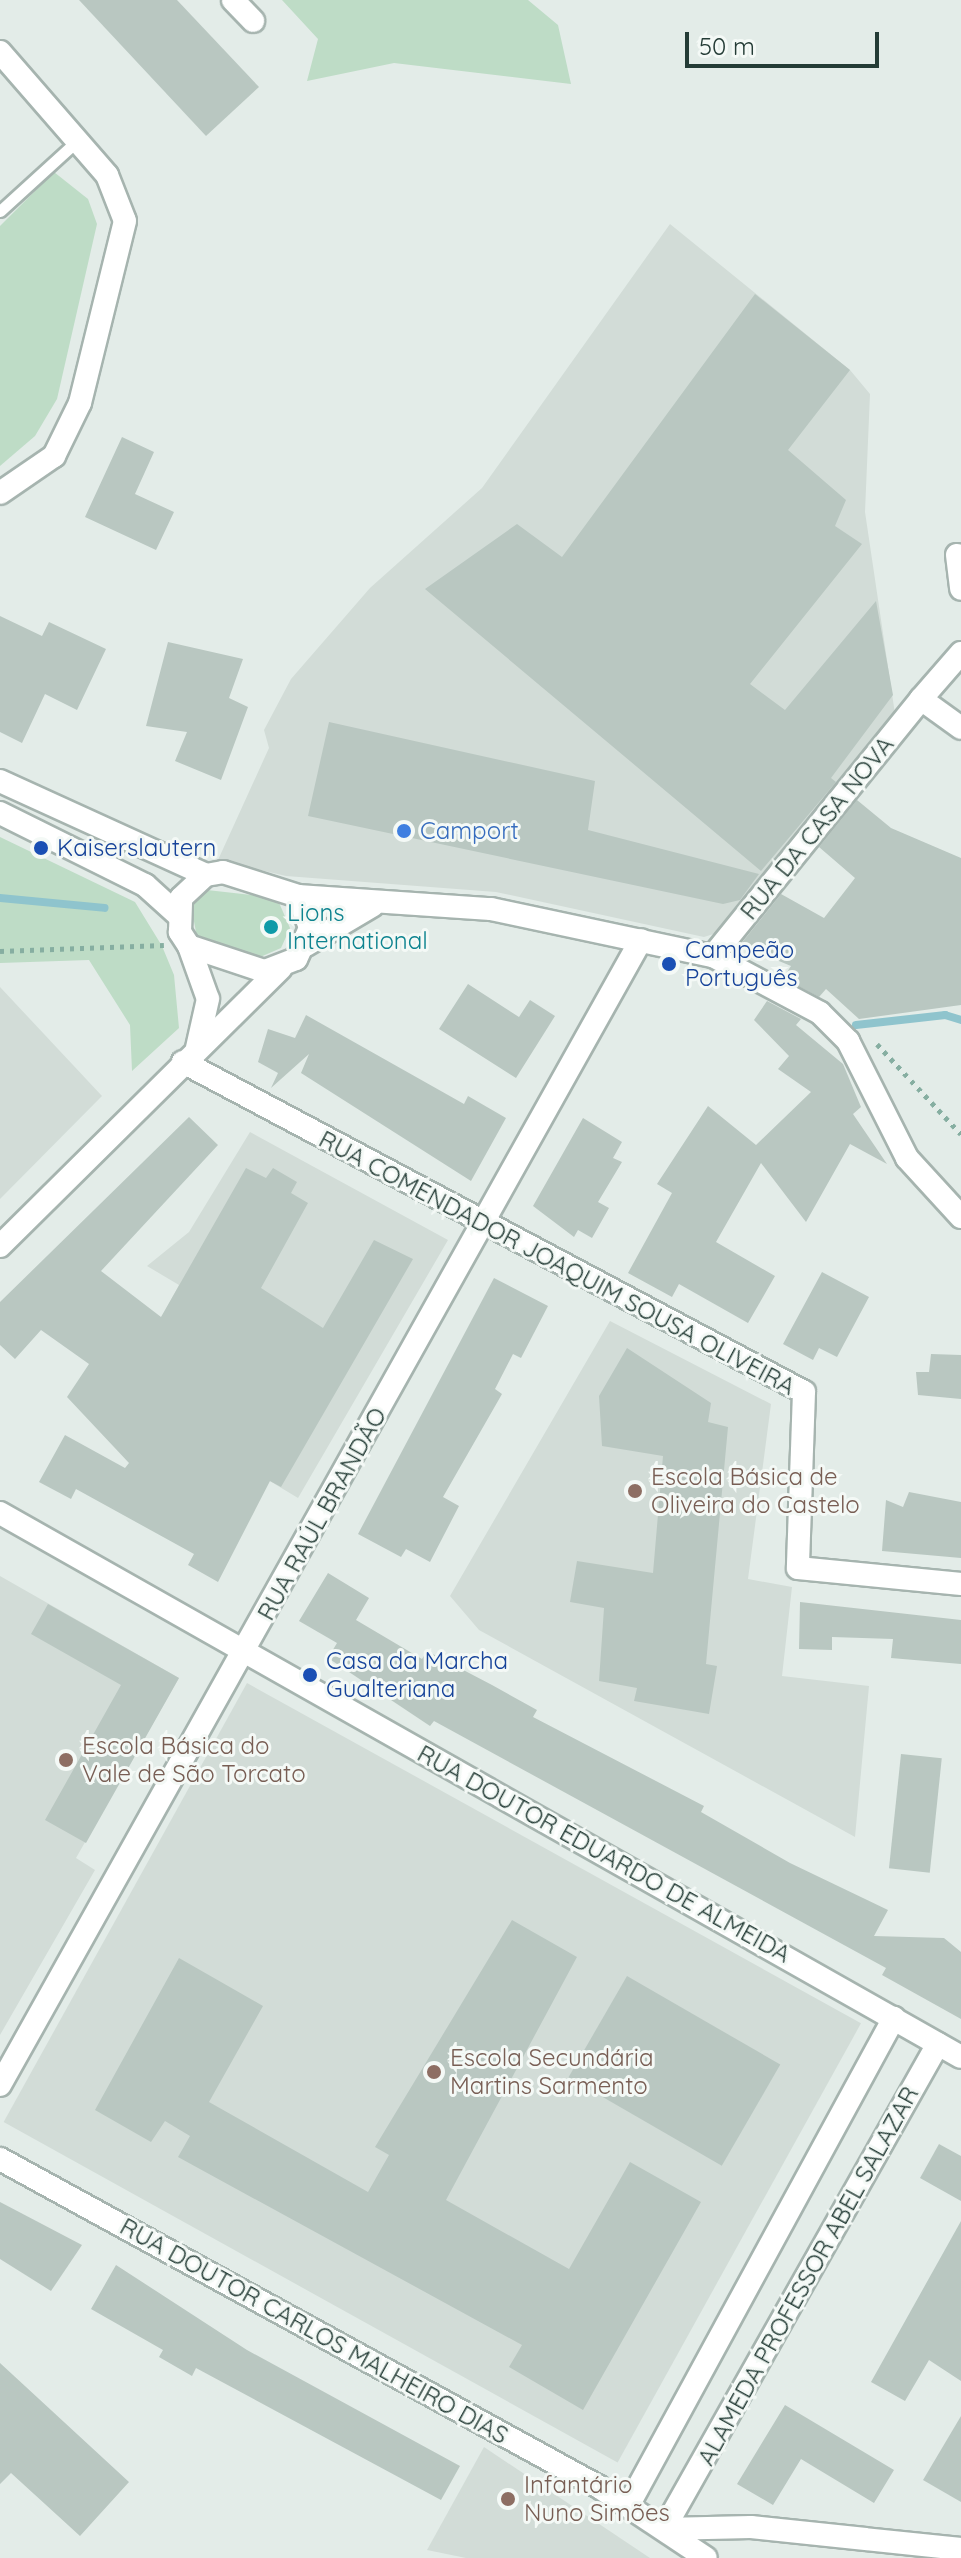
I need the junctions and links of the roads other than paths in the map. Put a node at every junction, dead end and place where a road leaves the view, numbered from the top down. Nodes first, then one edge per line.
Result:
1 (233, 0) edge
2 (253, 21) dead end
3 (0, 52) edge
4 (77, 141) junction
5 (0, 211) edge
6 (0, 493) edge
7 (957, 555) dead end
8 (961, 589) edge
9 (961, 653) edge
10 (921, 699) junction
11 (961, 728) edge
12 (0, 781) edge
13 (0, 813) edge
14 (206, 875) junction
15 (298, 896) junction
16 (372, 906) junction
17 (182, 931) junction
18 (641, 940) junction
19 (306, 945) junction
20 (713, 956) junction
21 (281, 968) junction
22 (190, 1055) junction
23 (961, 1217) edge
24 (480, 1224) junction
25 (0, 1246) edge
26 (0, 1513) edge
27 (961, 1584) edge
28 (247, 1651) junction
29 (894, 2018) junction
30 (938, 2044) junction
31 (961, 2057) edge
32 (0, 2085) edge
33 (0, 2159) edge
34 (628, 2506) junction
35 (664, 2529) junction
36 (961, 2549) edge
37 (706, 2558) edge

1 - 2 street
3 - 4 street
4 - 5 lane
4 - 6 street
7 - 8 street
9 - 10 street, RUA DA CASA NOVA
10 - 11 street
10 - 20 street, RUA DA CASA NOVA
12 - 14 street
13 - 17 street
14 - 15 street
14 - 17 street
15 - 16 street
15 - 19 street
16 - 18 street
16 - 19 street
17 - 21 street
17 - 22 street
18 - 20 street
18 - 24 street, RUA RAÚL BRANDÃO
19 - 21 street
20 - 23 street
21 - 22 street
22 - 24 street, RUA COMENDADOR JOAQUIM SOUSA OLIVEIRA
22 - 25 street
24 - 27 street, RUA COMENDADOR JOAQUIM SOUSA OLIVEIRA
24 - 28 street, RUA RAÚL BRANDÃO
26 - 28 street, RUA DOUTOR EDUARDO DE ALMEIDA
28 - 29 street, RUA DOUTOR EDUARDO DE ALMEIDA
28 - 32 street, RUA RAÚL BRANDÃO
29 - 30 street, RUA DOUTOR EDUARDO DE ALMEIDA
29 - 34 street, ALAMEDA PROFESSOR ABEL SALAZAR
30 - 31 street, RUA DOUTOR EDUARDO DE ALMEIDA
30 - 35 street, ALAMEDA PROFESSOR ABEL SALAZAR
33 - 34 street, RUA DOUTOR CARLOS MALHEIRO DIAS
34 - 35 street
35 - 36 street
35 - 37 street

